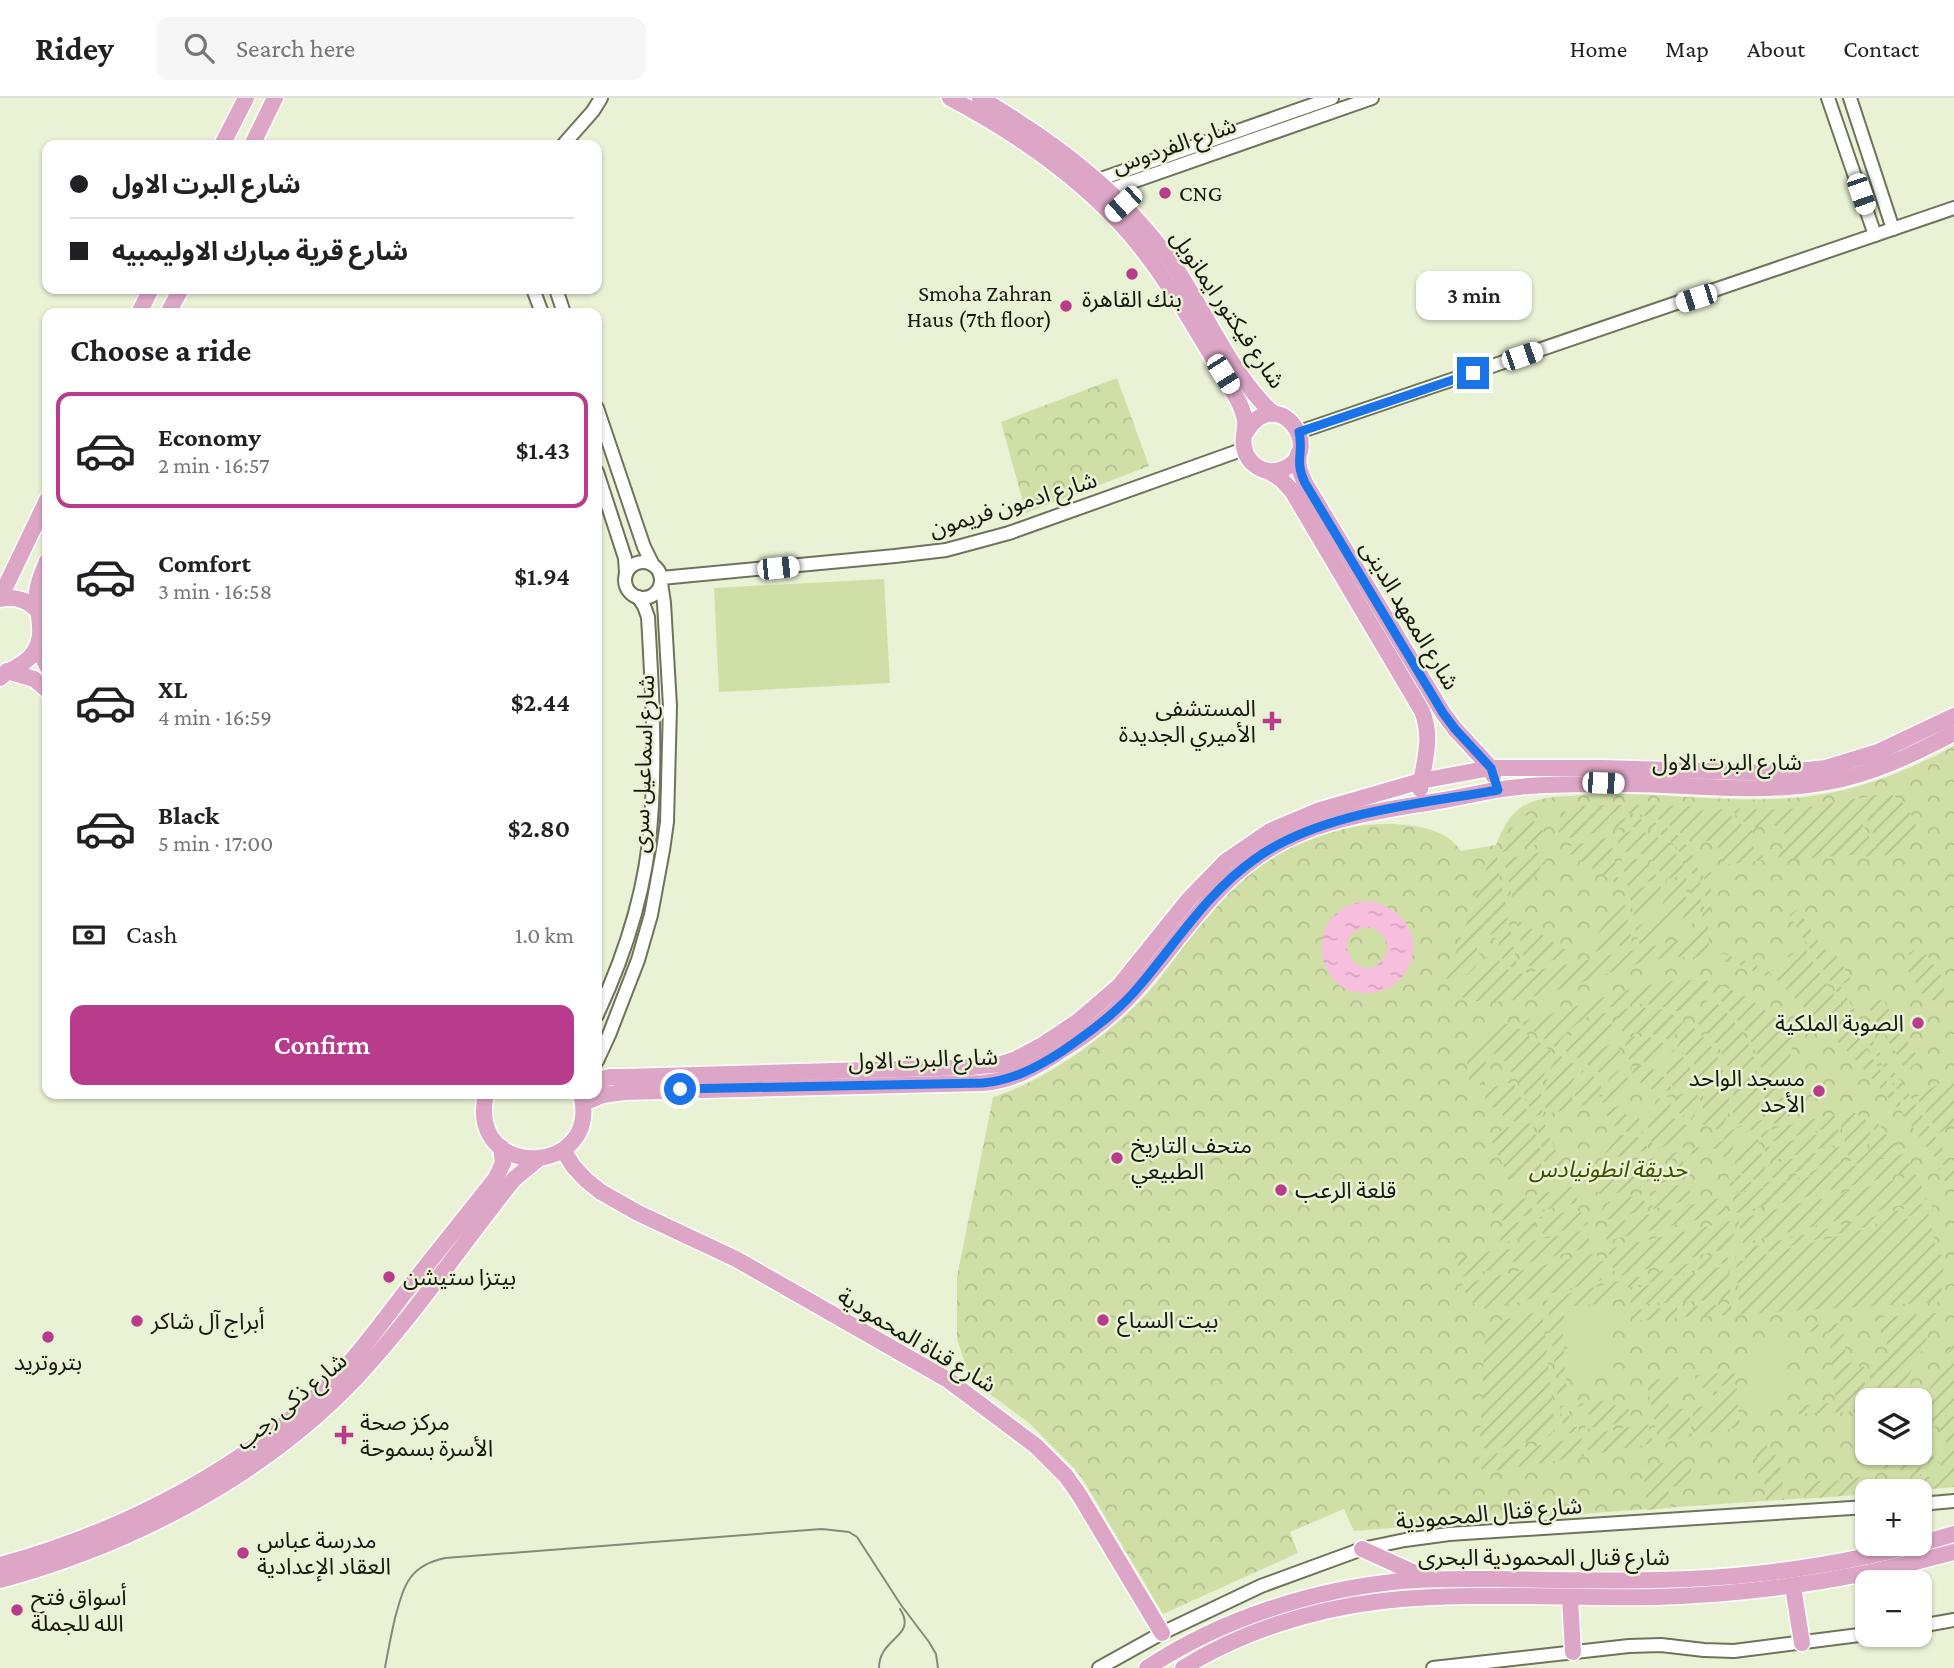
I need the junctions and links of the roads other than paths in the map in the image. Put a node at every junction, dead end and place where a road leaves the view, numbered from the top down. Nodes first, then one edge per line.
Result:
1 (246, 98) edge
2 (275, 98) edge
3 (601, 98) edge
4 (950, 98) edge
5 (980, 98) edge
6 (1332, 98) edge
7 (1372, 98) edge
8 (1828, 98) edge
9 (1850, 98) edge
10 (225, 140) edge
11 (254, 140) edge
12 (568, 140) edge
13 (1104, 185) junction
14 (1954, 208) edge
15 (1117, 209) junction
16 (1893, 229) junction
17 (1875, 235) junction
18 (1275, 414) junction
19 (602, 423) edge
20 (1246, 432) junction
21 (1299, 432) junction
22 (1244, 449) junction
23 (1298, 454) junction
24 (1269, 472) junction
25 (602, 487) edge
26 (42, 510) edge
27 (22, 552) junction
28 (653, 565) junction
29 (42, 566) edge
30 (626, 573) junction
31 (42, 574) edge
32 (661, 581) junction
33 (638, 597) junction
34 (0, 598) edge
35 (39, 612) junction
36 (37, 647) junction
37 (667, 652) junction
38 (650, 654) junction
39 (42, 656) edge
40 (4, 674) edge
41 (42, 686) edge
42 (670, 706) junction
43 (653, 707) junction
44 (1954, 716) edge
45 (1455, 729) junction
46 (1954, 733) edge
47 (1429, 736) junction
48 (1491, 768) junction
49 (1421, 781) junction
50 (1498, 790) junction
51 (1418, 804) junction
52 (651, 821) junction
53 (667, 822) junction
54 (602, 1003) edge
55 (602, 1050) edge
56 (602, 1079) edge
57 (602, 1095) edge
58 (482, 1099) edge
59 (583, 1099) edge
60 (501, 1147) junction
61 (563, 1150) junction
62 (538, 1159) junction
63 (1954, 1501) edge
64 (1932, 1503) edge
65 (1855, 1508) edge
66 (1954, 1534) edge
67 (1362, 1549) junction
68 (1954, 1552) edge
69 (2, 1572) edge
70 (1428, 1580) junction
71 (1793, 1587) junction
72 (1570, 1597) junction
73 (1954, 1620) edge
74 (1932, 1624) edge
75 (1162, 1633) junction
76 (1855, 1636) edge
77 (1802, 1643) junction
78 (1573, 1652) junction
79 (1099, 1668) edge
80 (1147, 1668) edge
81 (1183, 1668) edge
82 (1433, 1668) edge

1 - 10 main road
2 - 11 main road
3 - 12 street
4 - 15 main road, شارع فيكتور ايمانويل
5 - 13 main road, شارع فيكتور ايمانويل
6 - 13 street, شارع الفردوس
7 - 13 street, شارع الفردوس
8 - 17 street
9 - 16 street
13 - 15 main road, شارع فيكتور ايمانويل
14 - 16 street
15 - 18 main road, شارع فيكتور ايمانويل
15 - 20 main road, شارع فيكتور ايمانويل
16 - 17 street
17 - 21 street
18 - 20 main road
18 - 21 main road
19 - 28 street
20 - 22 main road
21 - 23 main road
22 - 24 main road
22 - 32 street, شارع ادمون فريمون
23 - 24 main road
23 - 45 main road, شارع المعهد الدينى
24 - 47 main road, شارع المعهد الدينى
25 - 30 street
26 - 27 main road
27 - 29 main road
27 - 34 main road
28 - 30 street
28 - 32 street
30 - 33 street
31 - 35 main road
32 - 33 street
32 - 37 street, شارع اسماعيل سرى
33 - 38 street, شارع اسماعيل سرى
34 - 35 main road
35 - 36 main road
36 - 39 main road
36 - 40 main road
37 - 38 street
37 - 42 street, شارع اسماعيل سرى
38 - 43 street, شارع اسماعيل سرى
40 - 41 main road
42 - 43 street
42 - 53 street, شارع اسماعيل سرى
43 - 52 street, شارع اسماعيل سرى
44 - 48 main road, شارع البرت الاول
45 - 47 main road
45 - 48 main road, شارع المعهد الدينى
46 - 50 main road, شارع البرت الاول
47 - 49 main road, شارع المعهد الدينى
48 - 49 main road, شارع البرت الاول
48 - 50 main road, شارع المعهد الدينى
49 - 51 main road, شارع المعهد الدينى
49 - 56 main road, شارع البرت الاول
50 - 51 main road, شارع البرت الاول
51 - 57 main road, شارع البرت الاول
52 - 53 street
52 - 54 street, شارع اسماعيل سرى
53 - 55 street, شارع اسماعيل سرى
58 - 60 main road
59 - 61 main road
60 - 62 main road
60 - 69 main road, شارع ذكى رجب
61 - 62 main road
61 - 75 main road, شارع قناة المحمودية
62 - 69 main road, شارع ذكى رجب
63 - 64 street
65 - 67 street, شارع قنال المحمودية
66 - 70 main road, شارع قنال المحمودية البحرى
67 - 70 main road
67 - 75 street, شارع قنال المحمودية
68 - 71 main road, شارع قنال المحمودية البحرى
70 - 80 main road, شارع قنال المحمودية البحرى
71 - 72 main road, شارع قنال المحمودية البحرى
71 - 77 main road
72 - 78 main road
72 - 81 main road, شارع قنال المحمودية البحرى
73 - 74 street
75 - 79 street, شارع قنال المحمودية
76 - 77 street
77 - 78 street
78 - 82 street

